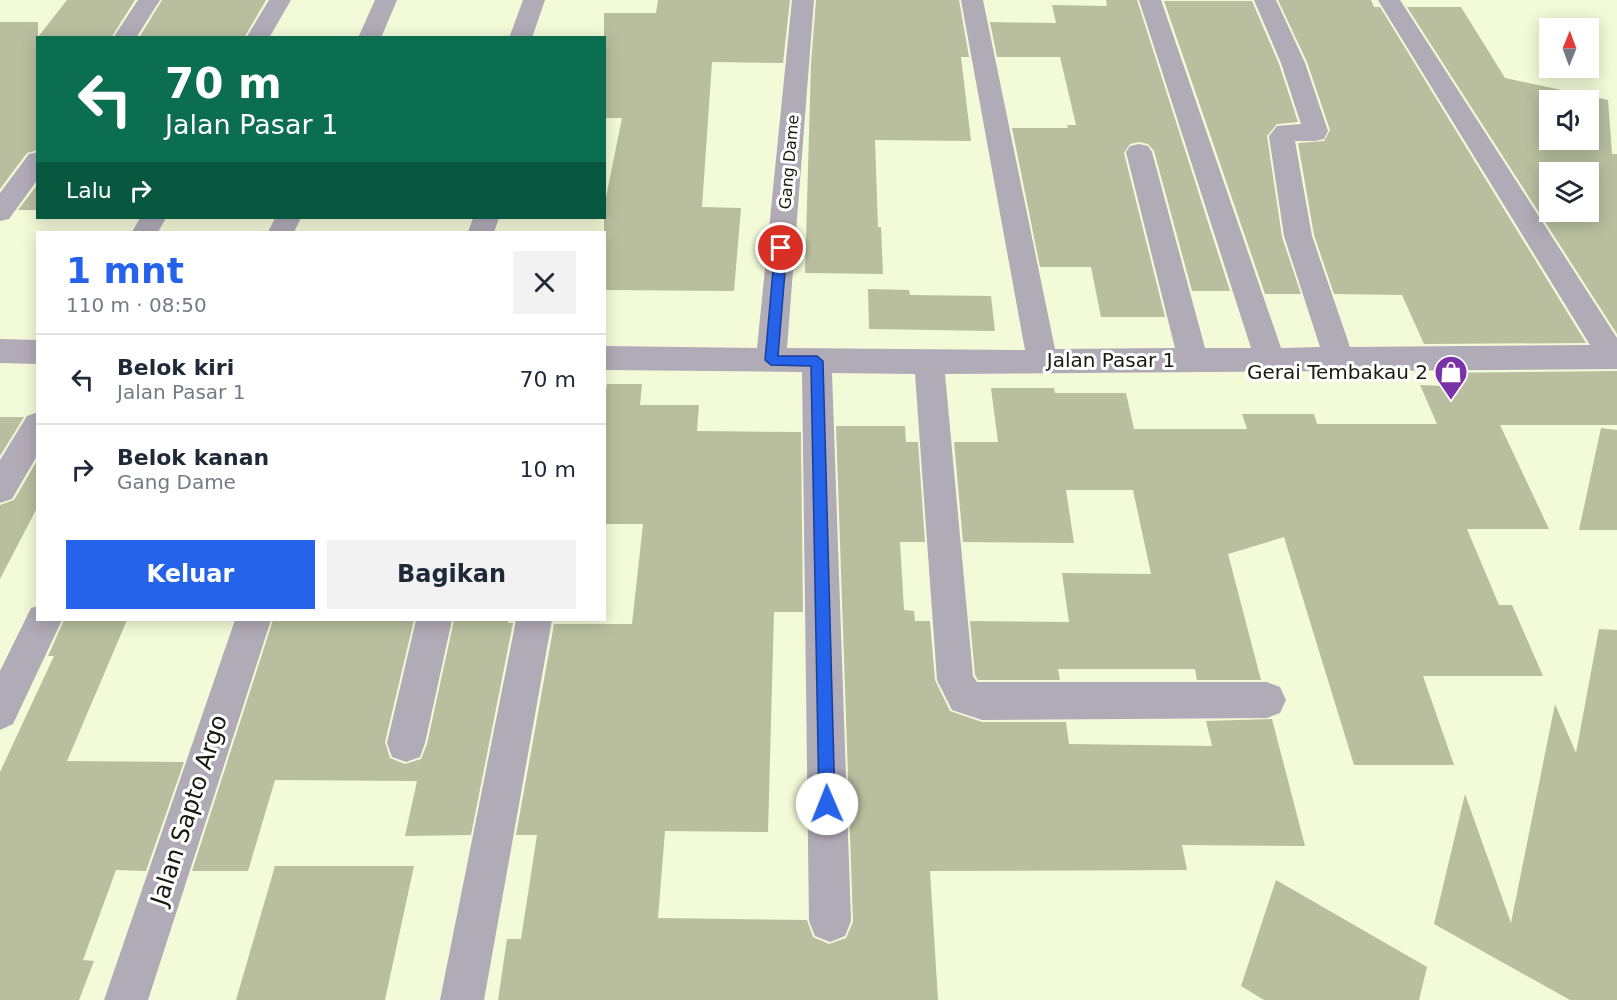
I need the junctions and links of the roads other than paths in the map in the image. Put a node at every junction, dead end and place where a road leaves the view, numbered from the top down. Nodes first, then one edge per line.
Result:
1 (149, 0) edge
2 (280, 0) edge
3 (386, 0) edge
4 (534, 0) edge
5 (803, 0) edge
6 (972, 0) edge
7 (1149, 0) edge
8 (1265, 0) edge
9 (1389, 0) edge
10 (125, 36) edge
11 (258, 36) edge
12 (370, 36) edge
13 (521, 36) edge
14 (1139, 152) dead end
15 (36, 163) edge
16 (0, 212) edge
17 (0, 351) edge
18 (36, 352) edge
19 (1615, 357) edge
20 (606, 358) edge
21 (771, 360) junction
22 (1042, 360) junction
23 (1193, 360) junction
24 (1270, 360) junction
25 (1339, 360) junction
26 (817, 361) junction
27 (929, 362) junction
28 (36, 428) edge
29 (0, 489) edge
30 (45, 621) edge
31 (253, 621) edge
32 (434, 621) edge
33 (534, 621) edge
34 (1267, 700) dead end
35 (0, 711) edge
36 (406, 743) dead end
37 (830, 921) dead end
38 (126, 1000) edge
39 (462, 1000) edge

1 - 10 street
2 - 11 street
3 - 12 street
4 - 13 street
5 - 21 street, Gang Dame
6 - 22 street
7 - 24 street
8 - 25 street
9 - 19 street
14 - 23 street
15 - 16 street
17 - 18 street
19 - 25 street, Jalan Pasar 1
20 - 21 street, Jalan Pasar 1
21 - 26 street, Jalan Pasar 1
22 - 23 street, Jalan Pasar 1
22 - 27 street, Jalan Pasar 1
23 - 24 street, Jalan Pasar 1
24 - 25 street, Jalan Pasar 1
26 - 27 street, Jalan Pasar 1
26 - 37 street
27 - 34 street
28 - 29 street
30 - 35 street
31 - 38 street, Jalan Sapto Argo
32 - 36 street
33 - 39 street

